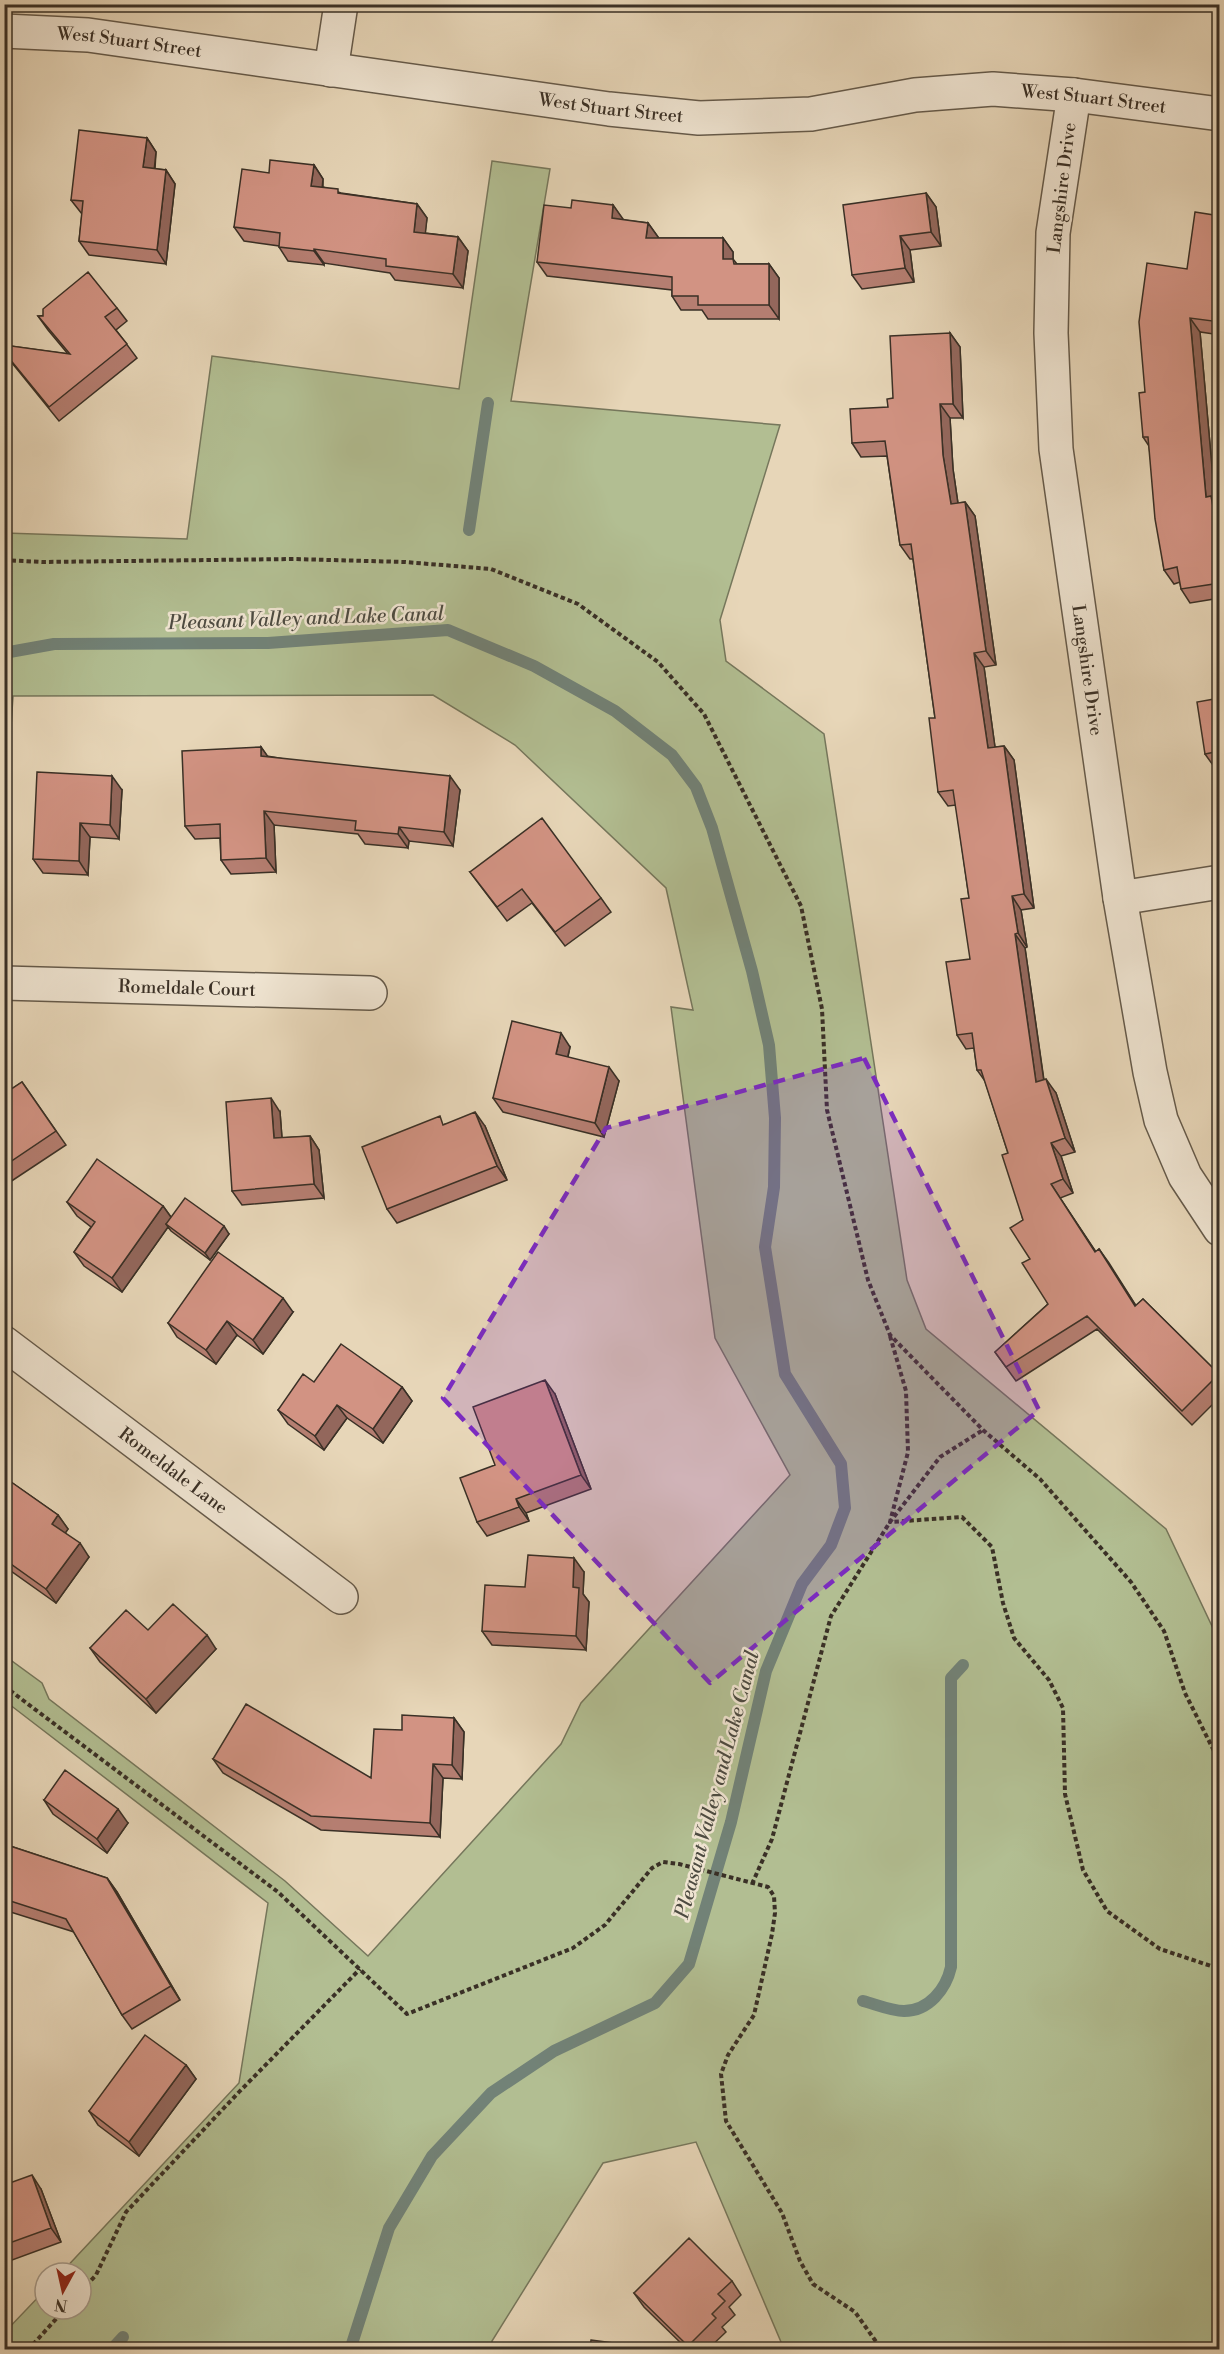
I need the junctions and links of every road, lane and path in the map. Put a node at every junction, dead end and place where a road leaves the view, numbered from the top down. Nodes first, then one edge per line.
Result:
1 (341, 4) edge
2 (4, 31) edge
3 (331, 70) junction
4 (1074, 95) junction
5 (1220, 114) edge
6 (4, 560) edge
7 (1220, 882) edge
8 (1120, 898) junction
9 (4, 983) edge
10 (370, 993) dead end
11 (1220, 1229) edge
12 (890, 1335) junction
13 (4, 1343) edge
14 (983, 1430) junction
15 (890, 1522) junction
16 (341, 1597) dead end
17 (4, 1686) edge
18 (1220, 1763) edge
19 (752, 1884) junction
20 (360, 1969) junction
21 (1220, 1969) edge
22 (93, 2277) edge
23 (54, 2321) edge
24 (28, 2349) edge
25 (882, 2349) edge

1 - 3 street
2 - 3 street, West Stuart Street
3 - 4 street, West Stuart Street
4 - 5 street, West Stuart Street
4 - 8 street, Langshire Drive
6 - 12 path
7 - 8 street
8 - 11 street, Langshire Drive
9 - 10 street, Romeldale Court
12 - 14 path
12 - 15 path
13 - 16 street, Romeldale Lane
14 - 15 path
14 - 18 path
15 - 19 path
15 - 21 path
17 - 20 path
19 - 20 path
19 - 25 path
20 - 22 path
23 - 24 path

